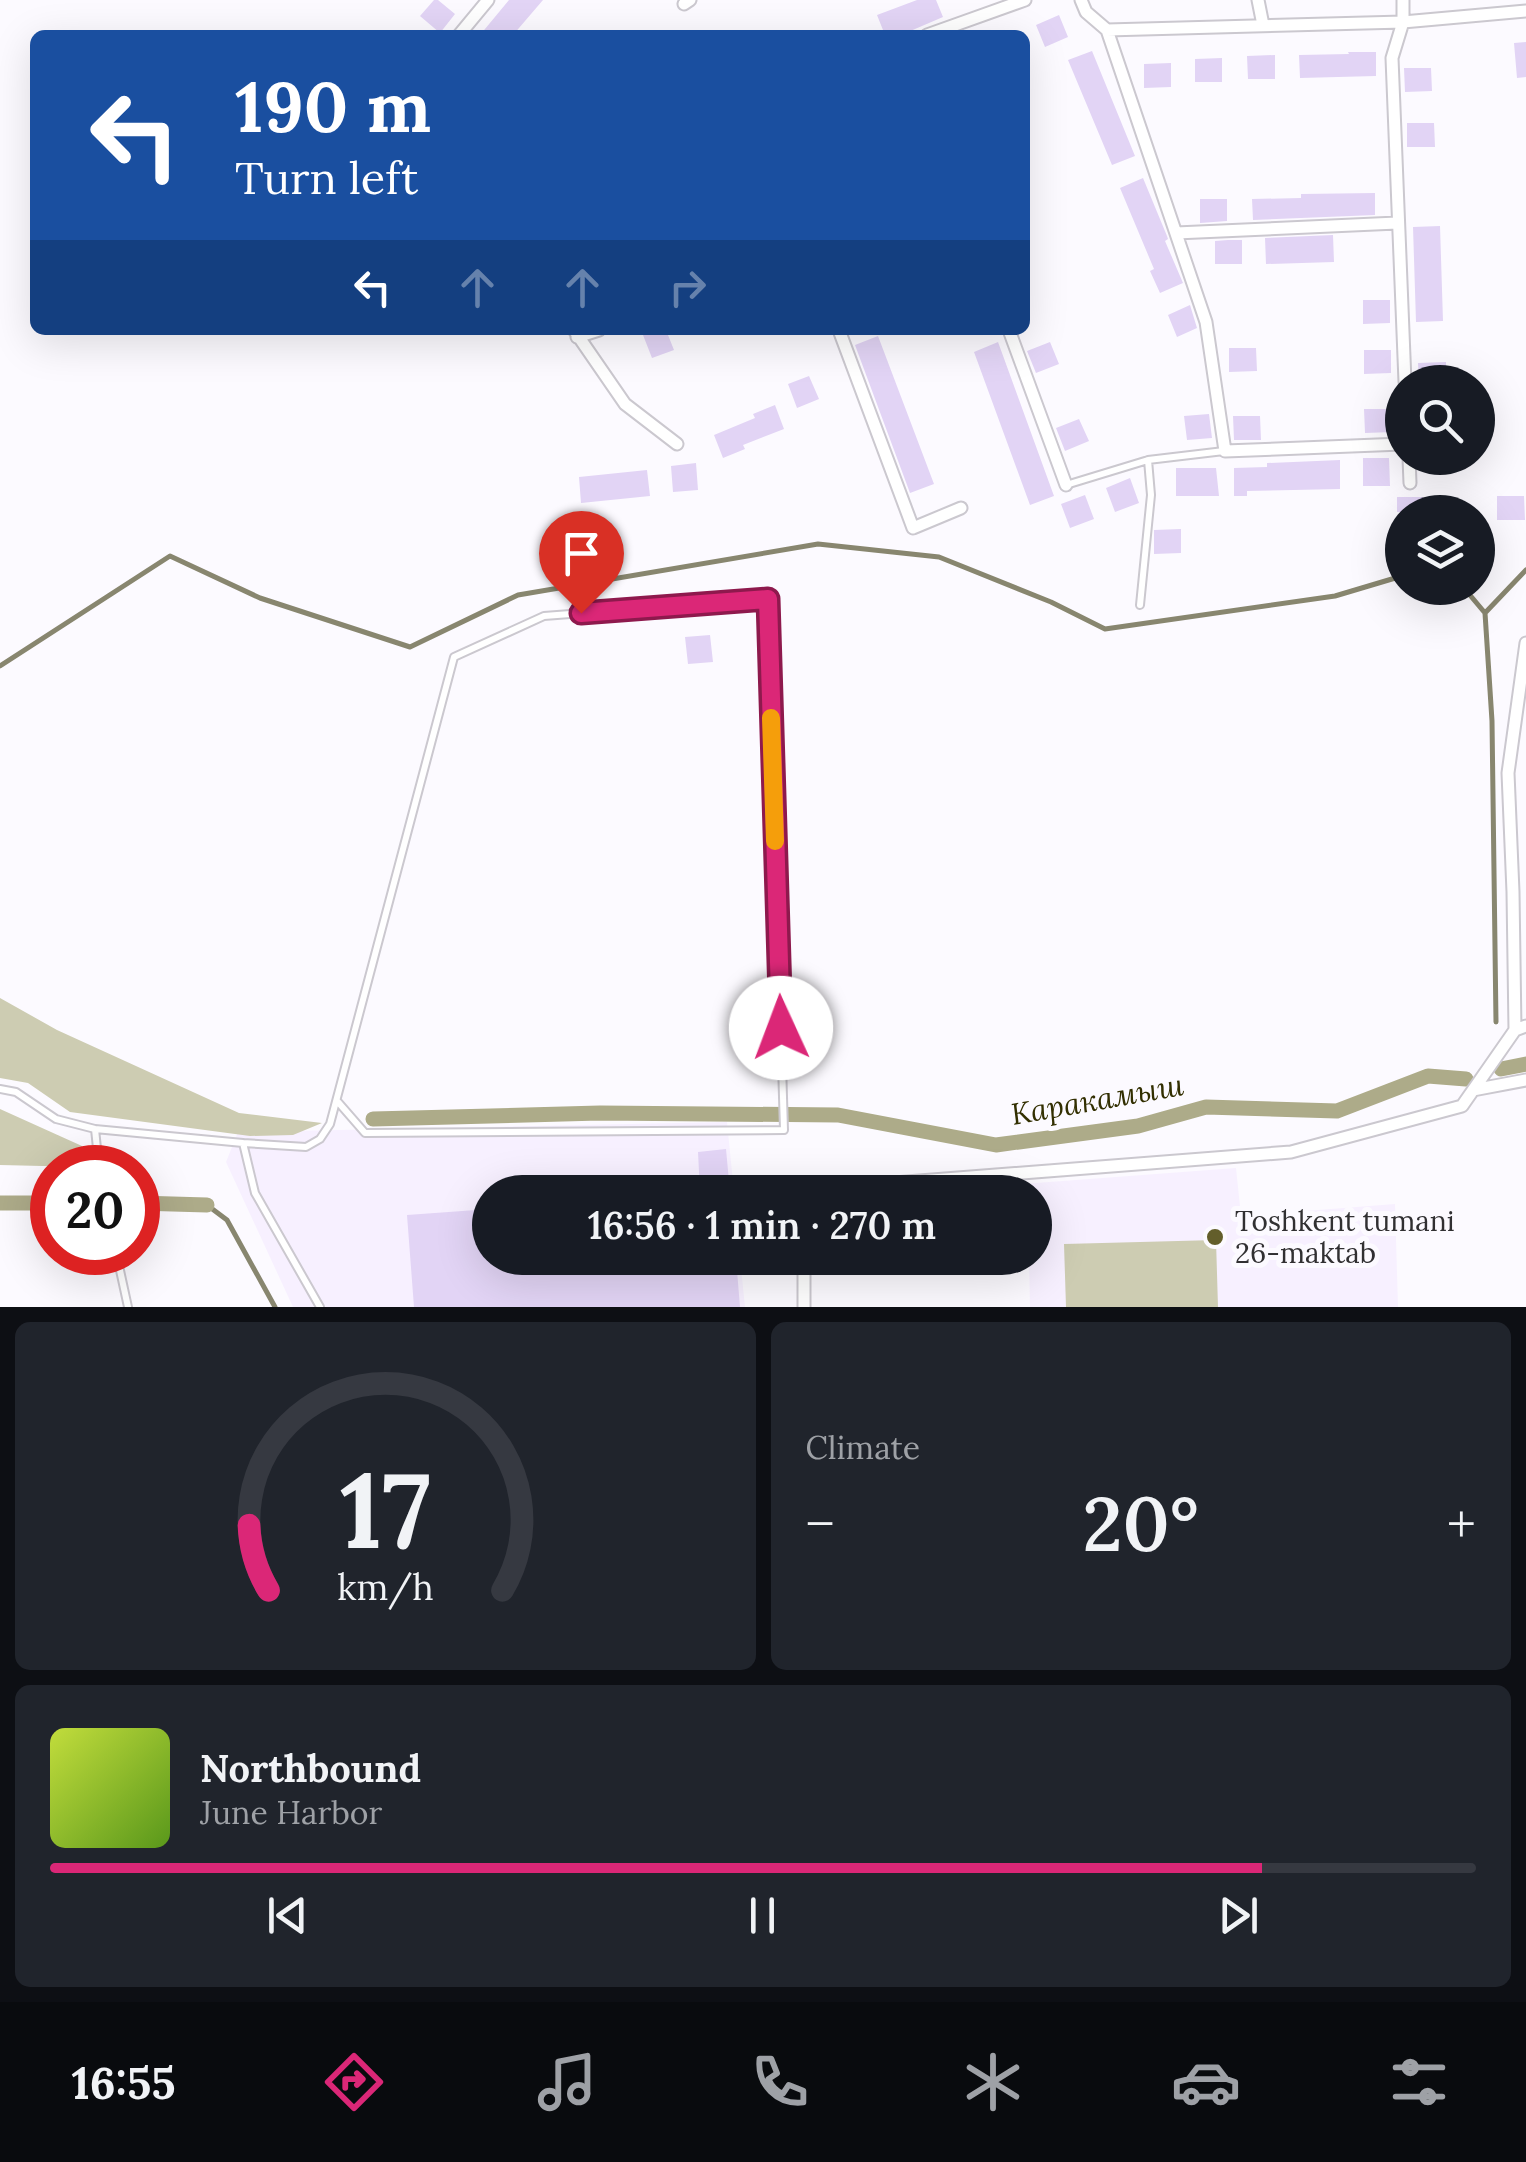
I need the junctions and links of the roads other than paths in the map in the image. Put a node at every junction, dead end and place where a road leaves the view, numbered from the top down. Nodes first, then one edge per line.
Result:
1 (488, 0) edge
2 (1025, 0) edge
3 (1081, 0) edge
4 (1258, 0) edge
5 (1403, 0) edge
6 (1526, 11) edge
7 (1403, 22) junction
8 (1264, 25) junction
9 (463, 30) edge
10 (941, 30) edge
11 (1107, 30) junction
12 (1397, 222) junction
13 (1176, 233) junction
14 (577, 335) edge
15 (840, 335) edge
16 (1012, 335) edge
17 (1404, 365) edge
18 (677, 444) dead end
19 (1385, 445) edge
20 (1226, 451) junction
21 (1148, 460) junction
22 (1410, 475) edge
23 (1410, 483) dead end
24 (1066, 484) joint
25 (961, 508) dead end
26 (1140, 605) dead end
27 (1526, 643) edge
28 (1520, 1028) edge
29 (1526, 1080) edge
30 (0, 1090) edge
31 (1473, 1090) junction
32 (338, 1102) junction
33 (95, 1129) junction
34 (242, 1143) junction
35 (97, 1145) edge
36 (1004, 1175) edge
37 (121, 1275) edge
38 (804, 1275) edge
39 (128, 1307) edge
40 (320, 1307) edge
41 (804, 1307) edge

1 - 9 street
2 - 10 street
3 - 11 street
4 - 8 street
5 - 7 street
6 - 7 street
7 - 8 street
7 - 12 street
8 - 11 street
11 - 13 street
12 - 13 street
12 - 17 street
13 - 20 street
14 - 18 street
15 - 25 street
16 - 24 street
19 - 20 street
20 - 21 lane
21 - 24 lane
21 - 26 lane
22 - 23 street
27 - 28 street
28 - 31 street
29 - 31 street
30 - 33 lane
31 - 36 street
32 - 32 lane
32 - 34 lane
33 - 34 lane
33 - 35 lane
34 - 40 lane
37 - 39 lane
38 - 41 street

